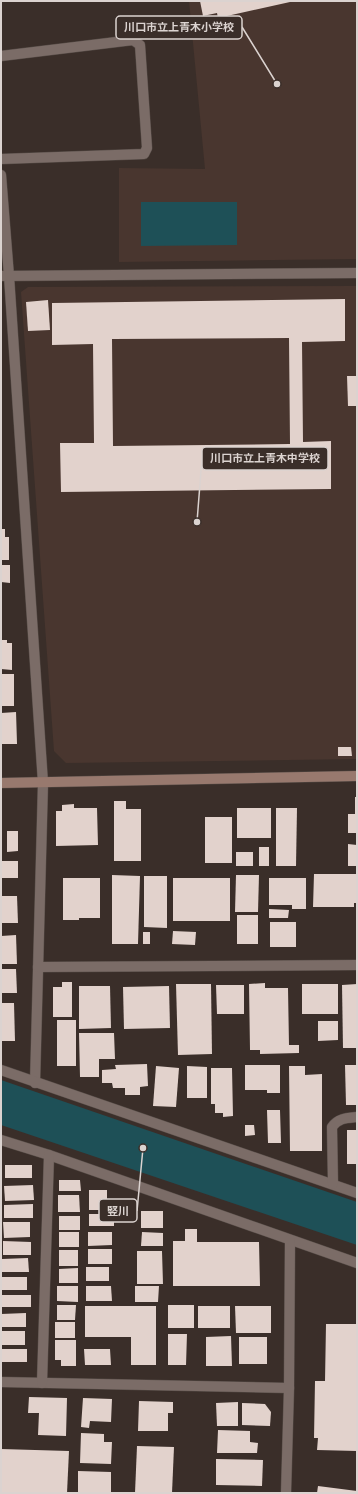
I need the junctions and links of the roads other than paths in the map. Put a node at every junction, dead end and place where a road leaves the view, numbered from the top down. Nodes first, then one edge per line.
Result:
1 (1, 56) edge
2 (1, 159) edge
3 (1, 175) edge
4 (357, 273) edge
5 (5, 276) edge
6 (357, 776) edge
7 (1, 783) edge
8 (43, 783) junction
9 (357, 965) edge
10 (38, 967) junction
11 (1, 1070) edge
12 (35, 1083) junction
13 (357, 1117) edge
14 (1, 1140) edge
15 (49, 1155) junction
16 (333, 1184) junction
17 (357, 1193) edge
18 (290, 1240) junction
19 (357, 1263) edge
20 (1, 1382) edge
21 (42, 1383) junction
22 (289, 1388) junction
23 (286, 1493) edge

1 - 2 street
3 - 5 street
4 - 5 street
5 - 8 street
6 - 8 street
7 - 8 street
8 - 10 street
9 - 10 street
10 - 12 street
11 - 12 street
12 - 16 street
13 - 16 street
14 - 15 street
15 - 18 street
15 - 21 street
16 - 17 street
18 - 19 street
18 - 22 street
20 - 21 street
21 - 22 street
22 - 23 street

